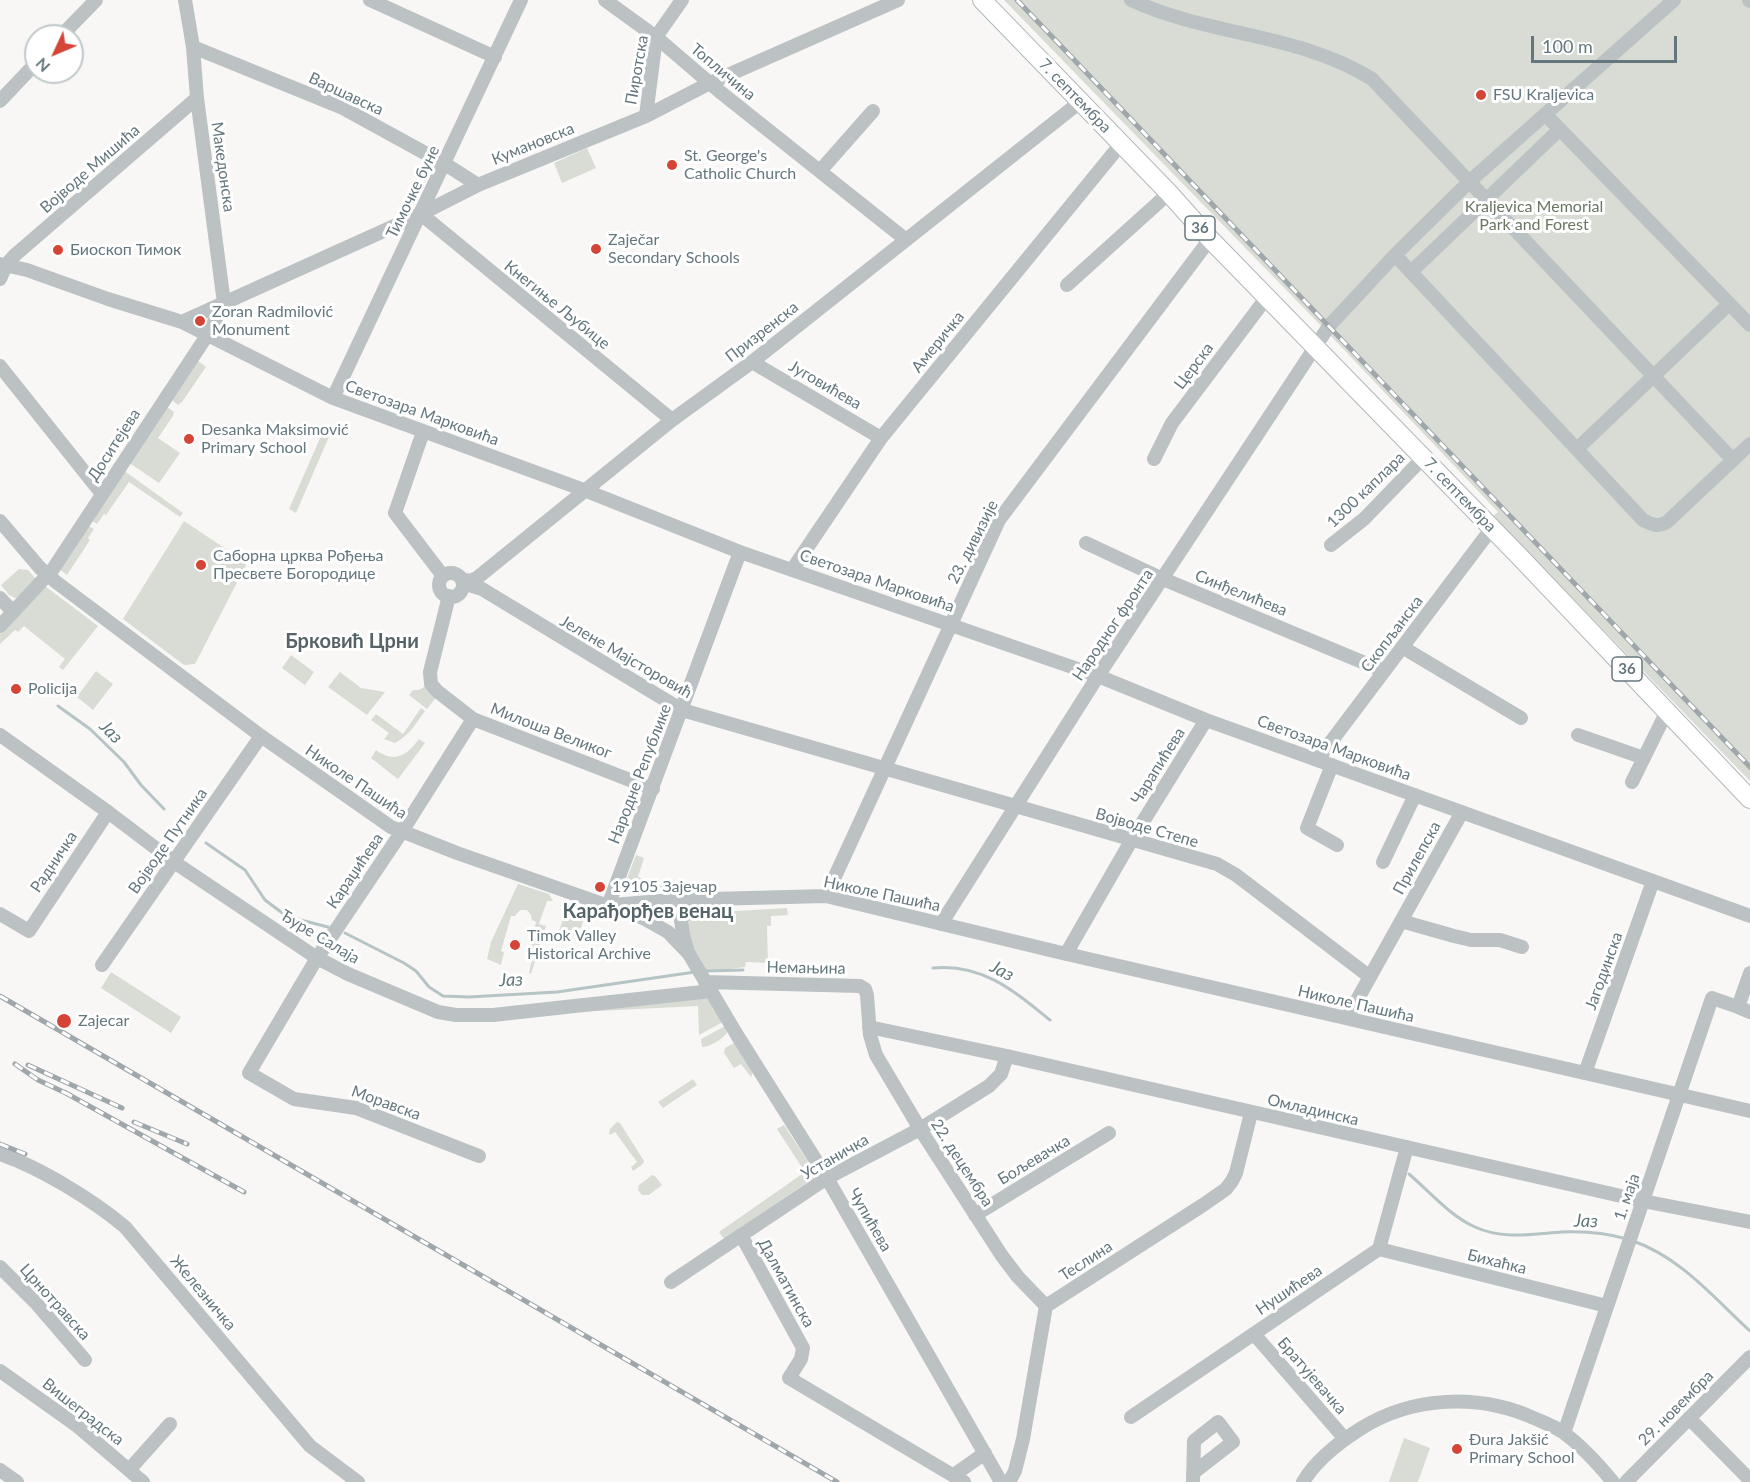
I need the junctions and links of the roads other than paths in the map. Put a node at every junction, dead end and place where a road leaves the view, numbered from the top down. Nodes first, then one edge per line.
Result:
1 (96, 0) edge
2 (185, 0) edge
3 (370, 0) edge
4 (521, 0) edge
5 (605, 0) edge
6 (682, 0) edge
7 (898, 0) edge
8 (982, 0) edge
9 (1131, 0) edge
10 (1674, 0) edge
11 (73, 24) edge
12 (656, 37) junction
13 (194, 47) junction
14 (495, 57) junction
15 (24, 76) edge
16 (711, 83) junction
17 (197, 98) junction
18 (0, 101) edge
19 (1080, 102) junction
20 (873, 111) dead end
21 (1545, 114) junction
22 (646, 116) junction
23 (1560, 129) junction
24 (1122, 144) junction
25 (445, 164) junction
26 (820, 171) junction
27 (1470, 180) junction
28 (478, 185) junction
29 (1169, 193) junction
30 (1486, 199) junction
31 (421, 214) junction
32 (905, 239) junction
33 (1210, 239) junction
34 (1395, 255) junction
35 (3, 265) edge
36 (1411, 272) junction
37 (0, 279) edge
38 (1067, 285) dead end
39 (1267, 297) junction
40 (224, 303) junction
41 (1729, 304) junction
42 (182, 322) junction
43 (1750, 325) edge
44 (208, 333) junction
45 (1314, 345) junction
46 (752, 362) junction
47 (0, 366) edge
48 (1654, 376) junction
49 (333, 398) junction
50 (672, 420) junction
51 (423, 432) junction
52 (881, 438) junction
53 (1750, 444) edge
54 (1577, 449) junction
55 (1423, 458) junction
56 (1154, 459) dead end
57 (1733, 460) junction
58 (584, 490) junction
59 (102, 494) junction
60 (0, 521) edge
61 (1492, 528) junction
62 (1086, 543) dead end
63 (1331, 545) dead end
64 (740, 552) junction
65 (792, 570) junction
66 (48, 575) junction
67 (443, 576) junction
68 (1163, 579) junction
69 (463, 581) junction
70 (449, 596) junction
71 (0, 598) edge
72 (13, 612) junction
73 (950, 624) junction
74 (0, 626) edge
75 (1402, 647) junction
76 (1384, 671) junction
77 (1098, 676) junction
78 (682, 711) junction
79 (1667, 711) junction
80 (1521, 718) dead end
81 (473, 719) junction
82 (1206, 720) junction
83 (0, 735) edge
84 (1578, 735) dead end
85 (261, 736) junction
86 (1644, 758) junction
87 (1318, 759) junction
88 (1332, 765) junction
89 (885, 769) junction
90 (1632, 782) dead end
91 (653, 789) junction
92 (1415, 795) junction
93 (1750, 799) edge
94 (1014, 806) junction
95 (108, 812) junction
96 (1462, 812) junction
97 (401, 833) junction
98 (1131, 841) junction
99 (1337, 844) dead end
100 (174, 862) junction
101 (1383, 862) dead end
102 (1653, 881) junction
103 (826, 896) junction
104 (672, 900) junction
105 (695, 900) junction
106 (608, 906) junction
107 (0, 914) edge
108 (1750, 916) edge
109 (681, 920) junction
110 (1401, 921) junction
111 (941, 924) junction
112 (661, 927) junction
113 (1522, 947) dead end
114 (689, 954) junction
115 (1066, 954) junction
116 (317, 958) junction
117 (102, 965) dead end
118 (1750, 973) edge
119 (1370, 977) junction
120 (704, 980) junction
121 (1744, 1009) edge
122 (1347, 1018) junction
123 (869, 1027) junction
124 (1007, 1056) junction
125 (249, 1073) joint
126 (1585, 1073) junction
127 (1679, 1094) junction
128 (1750, 1111) edge
129 (1251, 1113) junction
130 (920, 1129) junction
131 (1109, 1133) dead end
132 (1407, 1147) junction
133 (0, 1154) edge
134 (479, 1156) dead end
135 (827, 1178) junction
136 (1643, 1201) junction
137 (975, 1215) junction
138 (1750, 1222) edge
139 (741, 1235) junction
140 (1378, 1250) junction
141 (0, 1267) edge
142 (670, 1282) dead end
143 (1046, 1306) junction
144 (1607, 1306) junction
145 (1254, 1334) junction
146 (1750, 1357) edge
147 (85, 1359) dead end
148 (0, 1371) edge
149 (1131, 1417) dead end
150 (1689, 1418) junction
151 (170, 1424) dead end
152 (1564, 1433) junction
153 (1345, 1439) junction
154 (986, 1453) junction
155 (0, 1470) edge
156 (129, 1470) junction
157 (959, 1479) edge
158 (1750, 1480) edge
159 (17, 1482) edge
160 (142, 1482) edge
161 (358, 1482) edge
162 (1001, 1482) edge
163 (1009, 1482) edge
164 (1303, 1482) edge
165 (1613, 1482) edge
166 (1626, 1482) edge

1 - 11 street
2 - 13 street, Македонска
3 - 14 street
4 - 14 street, Тимочке буне
5 - 12 street, Топличина
6 - 12 street, Пиротска
7 - 16 street, Кумановска
8 - 19 main road, 7. септембра / 36
9 - 27 street
10 - 21 street, Народног фронта
12 - 16 street, Топличина
12 - 22 street, Пиротска
13 - 17 street, Македонска
13 - 25 street, Варшавска
14 - 25 street, Тимочке буне
15 - 18 street
16 - 22 street, Кумановска
16 - 26 street, Топличина
17 - 35 street, Војводе Мишића
17 - 40 street, Македонска
19 - 24 main road, 7. септембра / 36
19 - 32 street, Призренска
20 - 26 street
21 - 23 street
21 - 27 street, Народног фронта
22 - 28 street, Кумановска
23 - 30 street
23 - 41 street
24 - 29 main road, 7. септембра / 36
24 - 52 street, Америчка
25 - 28 street, Варшавска
25 - 31 street, Тимочке буне
26 - 32 street, Топличина
27 - 30 street
27 - 34 street, Народног фронта
28 - 31 street, Кумановска
29 - 33 main road, 7. септембра / 36
29 - 38 street
30 - 36 street
30 - 48 street
31 - 40 street, Кумановска
31 - 49 street, Тимочке буне
31 - 50 street, Кнегиње Љубице
32 - 46 street, Призренска
33 - 39 main road, 7. септембра / 36
33 - 73 street, 23. дивизије
34 - 36 street
34 - 45 street, Народног фронта
35 - 37 street
35 - 42 street, Светозара Марковића
36 - 54 street
39 - 45 main road, 7. септембра / 36
39 - 56 street, Церска
40 - 42 street, Кумановска
40 - 44 street
41 - 43 street
41 - 48 street
42 - 44 street, Светозара Марковића
44 - 49 street, Светозара Марковића
44 - 59 street, Доситејева
45 - 55 main road, 7. септембра / 36
45 - 68 street, Народног фронта
46 - 50 street, Призренска
46 - 52 street, Југовићева
47 - 59 street
48 - 54 street
48 - 57 street
49 - 51 street, Светозара Марковића
50 - 58 street, Призренска
51 - 58 street, Светозара Марковића
51 - 67 street
52 - 65 street, Америчка
53 - 57 street
54 - 57 street
55 - 61 main road, 7. септембра / 36
55 - 63 street, 1300 каплара
58 - 64 street, Светозара Марковића
58 - 69 street, Призренска
59 - 66 street, Доситејева
60 - 66 street, Николе Пашића
61 - 75 street, Скопљанска
61 - 79 main road, 7. септембра / 36
62 - 68 street, Синђелићева
64 - 65 street, Светозара Марковића
64 - 78 street, Народне Републике
65 - 73 street, Светозара Марковића
66 - 72 street, Доситејева
66 - 85 street, Николе Пашића
67 - 69 street
67 - 70 street
68 - 76 street, Синђелићева
68 - 77 street, Народног фронта
69 - 70 street
69 - 78 street, Јелене Мајсторовић
70 - 81 street, Милоша Великог
71 - 72 street
72 - 74 street, Доситејева
73 - 77 street, Светозара Марковића
73 - 89 street, 23. дивизије
75 - 76 street, Скопљанска
75 - 80 street
76 - 87 street, Скопљанска
77 - 82 street, Светозара Марковића
77 - 94 street, Народног фронта
78 - 89 street, Јелене Мајсторовић
78 - 91 street, Народне Републике
79 - 86 street
79 - 93 main road, 7. септембра / 36
81 - 91 street, Милоша Великог
81 - 97 street, Караџићева
82 - 87 street, Светозара Марковића
82 - 98 street, Чарапићева
83 - 95 street, Ђуре Салаја
84 - 86 street
85 - 97 street, Николе Пашића
85 - 100 street, Војводе Путника
86 - 90 street
87 - 88 street, Светозара Марковића
88 - 92 street, Светозара Марковића
88 - 99 street
89 - 94 street, Војводе Степе
89 - 103 street, 23. дивизије
91 - 106 street, Народне Републике
92 - 96 street, Светозара Марковића
92 - 101 street
94 - 98 street, Војводе Степе
94 - 111 street, Народног фронта
95 - 100 street, Ђуре Салаја
95 - 107 street, Радничка
96 - 102 street, Светозара Марковића
96 - 110 street, Прилепска
97 - 106 street, Николе Пашића
97 - 116 street, Караџићева
98 - 115 street, Чарапићева
98 - 119 street, Војводе Степе
100 - 116 street, Ђуре Салаја
100 - 117 street, Војводе Путника
102 - 108 street, Светозара Марковића
102 - 126 street, Јагодинска
103 - 105 street, Николе Пашића
103 - 111 street, Николе Пашића
104 - 105 street, Николе Пашића
104 - 106 street, Николе Пашића
104 - 109 street
104 - 112 street
105 - 109 street
106 - 112 street
109 - 114 street
110 - 113 street, Прилепска
110 - 119 street, Прилепска
111 - 115 street, Николе Пашића
112 - 114 street
114 - 120 street, Чупићева
115 - 122 street, Николе Пашића
116 - 120 street, Ђуре Салаја
116 - 125 street, Караџићева
118 - 121 street
119 - 122 street, Прилепска
120 - 123 street, Немањина
120 - 135 street, Чупићева
121 - 127 street, 1. маја
122 - 126 street, Николе Пашића
123 - 124 street, Омладинска
123 - 130 street, 22. децембра
124 - 129 street, Омладинска
124 - 130 street, Устаничка
125 - 134 street, Моравска
126 - 127 street, Николе Пашића
127 - 128 street, Николе Пашића
127 - 136 street, 1. маја
129 - 132 street, Омладинска
129 - 143 street, Теслина
130 - 135 street, Устаничка
130 - 137 street, 22. децембра
131 - 137 street, Бољевачка
132 - 136 street, Омладинска
132 - 140 street
133 - 161 street, Железничка
135 - 139 street, Устаничка
135 - 154 street, Чупићева
136 - 138 street, Омладинска
136 - 144 street, 1. маја
137 - 143 street, 22. децембра
139 - 142 street, Устаничка
139 - 157 street, Далматинска
140 - 144 street, Бихаћка
140 - 145 street, Нушићева
141 - 147 street, Црнотравска
143 - 163 street
144 - 152 street, 1. маја
145 - 149 street, Нушићева
145 - 153 street, Братујевачка
146 - 150 street, 29. новембра
148 - 156 street, Вишеградска
150 - 158 street
150 - 166 street, 29. новембра
151 - 156 street
152 - 153 street
152 - 165 street
153 - 164 street
154 - 157 street
154 - 162 street, Чупићева
155 - 159 street
156 - 160 street, Вишеградска

